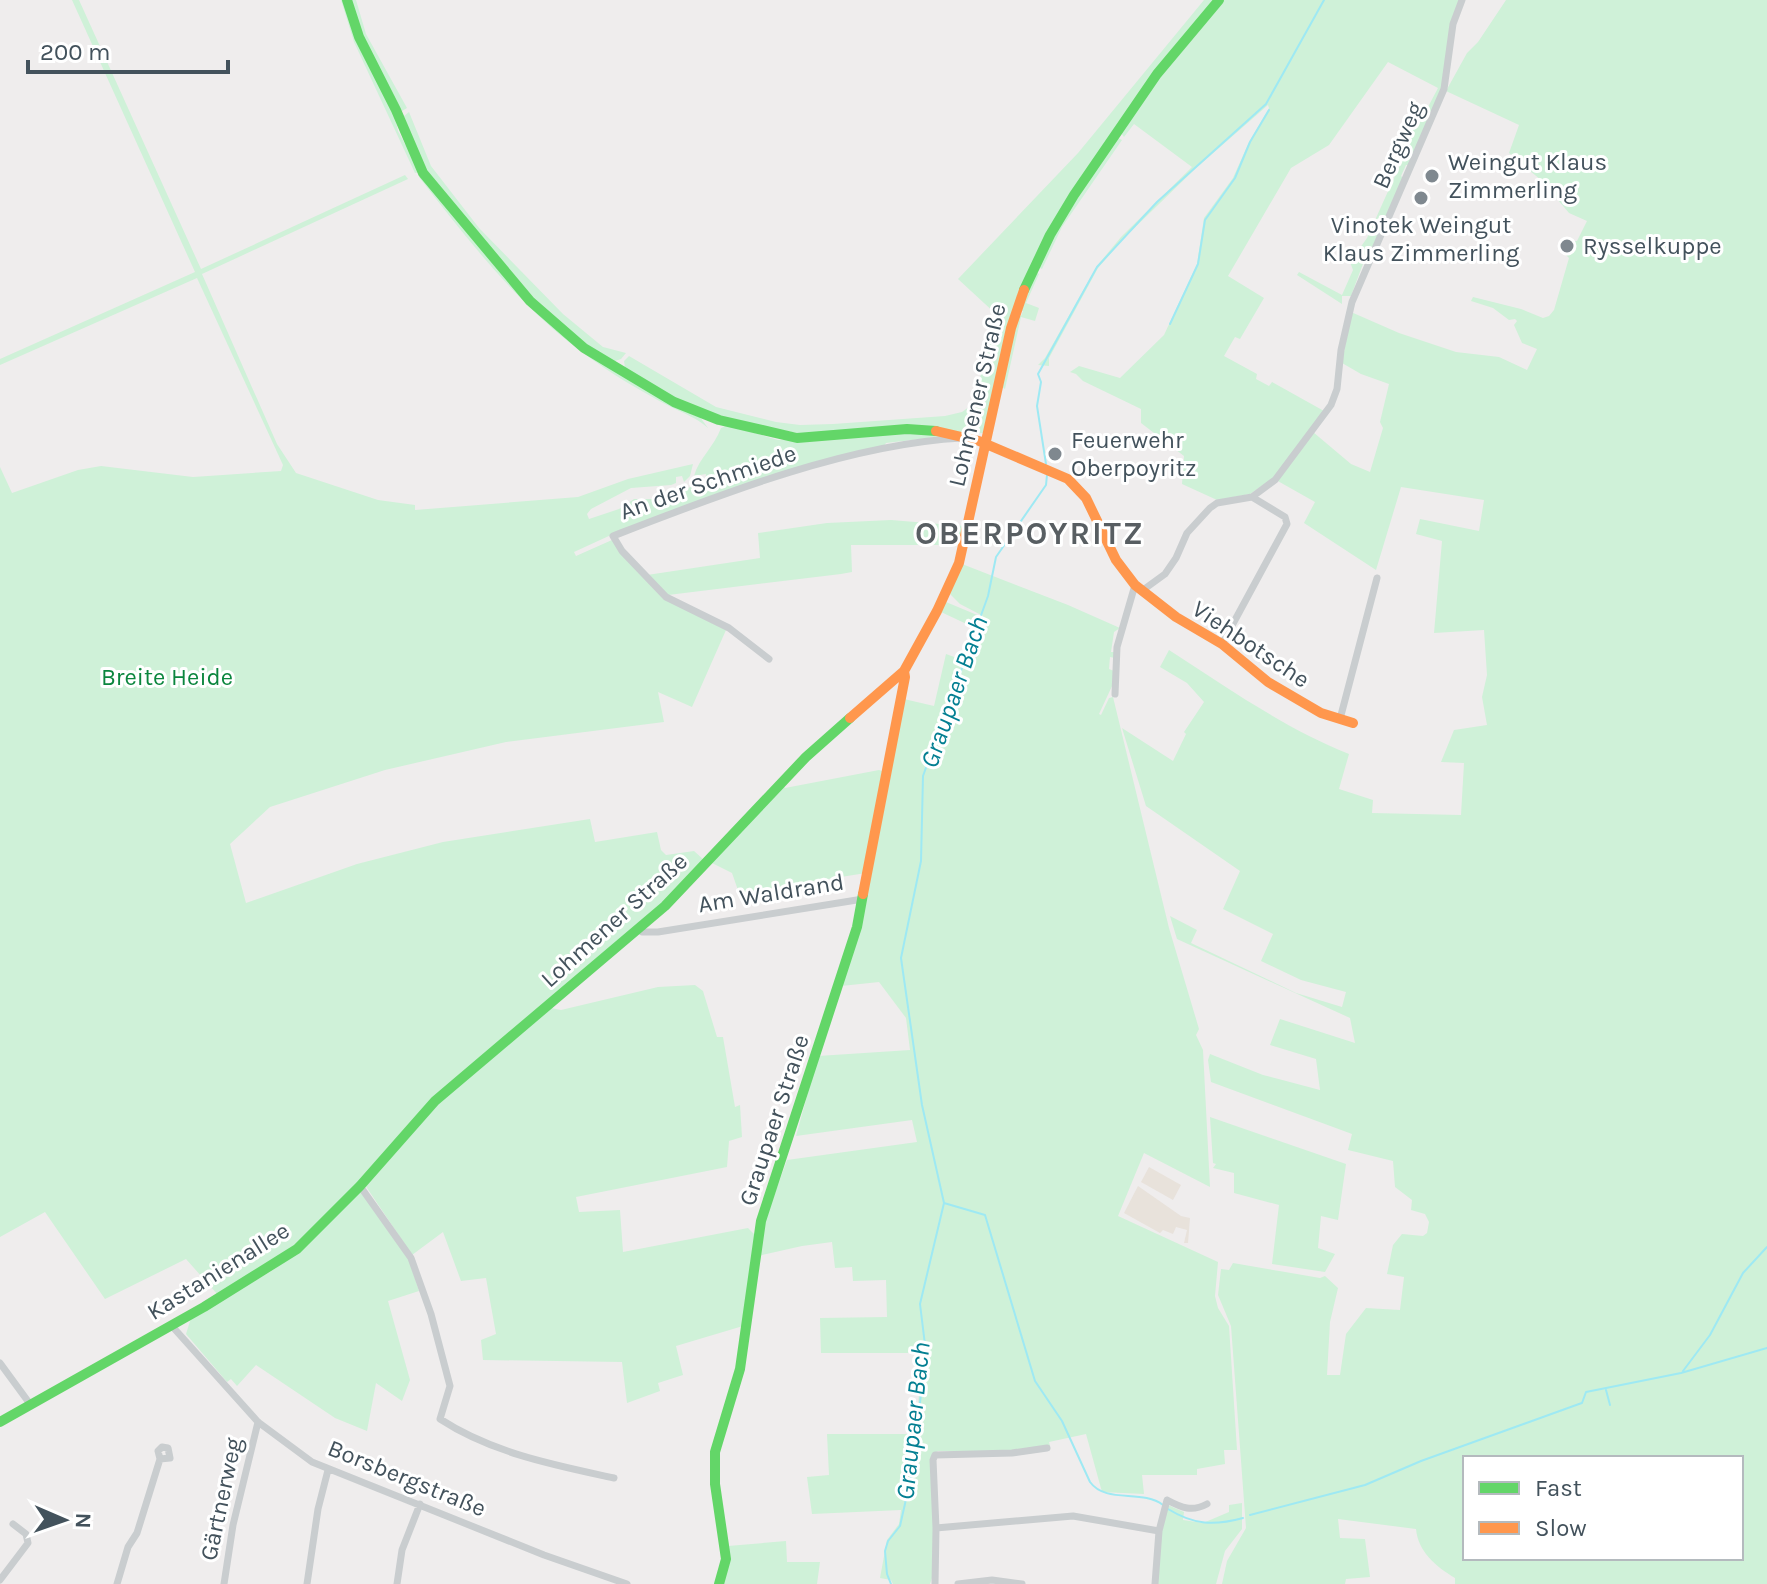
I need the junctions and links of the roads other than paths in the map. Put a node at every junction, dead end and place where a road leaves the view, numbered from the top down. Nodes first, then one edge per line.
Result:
1 (347, 0) edge
2 (1219, 0) edge
3 (1462, 0) edge
4 (968, 438) junction
5 (986, 444) junction
6 (1252, 497) junction
7 (1377, 578) dead end
8 (1139, 587) junction
9 (1222, 644) junction
10 (769, 659) dead end
11 (904, 671) junction
12 (1115, 694) dead end
13 (1340, 719) junction
14 (1353, 723) dead end
15 (863, 899) junction
16 (639, 929) junction
17 (533, 1020) joint
18 (360, 1186) junction
19 (171, 1325) junction
20 (0, 1363) edge
21 (30, 1404) junction
22 (0, 1422) edge
23 (258, 1422) junction
24 (1047, 1448) dead end
25 (160, 1459) dead end
26 (328, 1470) junction
27 (614, 1478) dead end
28 (420, 1504) junction
29 (1207, 1504) dead end
30 (13, 1524) dead end
31 (936, 1528) junction
32 (1159, 1531) junction
33 (0, 1580) edge
34 (117, 1584) edge
35 (224, 1584) edge
36 (307, 1584) edge
37 (397, 1584) edge
38 (627, 1584) edge
39 (719, 1584) edge
40 (935, 1584) edge
41 (958, 1584) edge
42 (1022, 1584) edge
43 (1155, 1584) edge

1 - 4 street, Viehbotsche
2 - 5 street, Lohmener Straße
3 - 6 street, Bergweg
4 - 5 street, Viehbotsche
4 - 10 street, An der Schmiede
5 - 8 street, Viehbotsche
5 - 11 street, Lohmener Straße
6 - 8 street
6 - 9 street
7 - 13 street
8 - 9 street, Viehbotsche
8 - 12 street
9 - 13 street, Viehbotsche
11 - 15 street, Graupaer Straße
11 - 16 street, Lohmener Straße
13 - 14 street, Viehbotsche
15 - 16 street, Am Waldrand
15 - 39 street, Graupaer Straße
16 - 17 street, Lohmener Straße
17 - 18 street, Kastanienallee
18 - 19 street, Kastanienallee
18 - 27 street
19 - 21 street, Kastanienallee
19 - 23 street, Borsbergstraße
20 - 21 street
21 - 22 street, Kastanienallee
23 - 26 street, Borsbergstraße
23 - 35 street, Gärtnerweg
24 - 31 street
25 - 34 street
26 - 28 street, Borsbergstraße
26 - 36 street
28 - 37 street
28 - 38 street, Borsbergstraße
29 - 32 street
30 - 33 street
31 - 32 street
31 - 40 street
32 - 43 street
41 - 42 street

